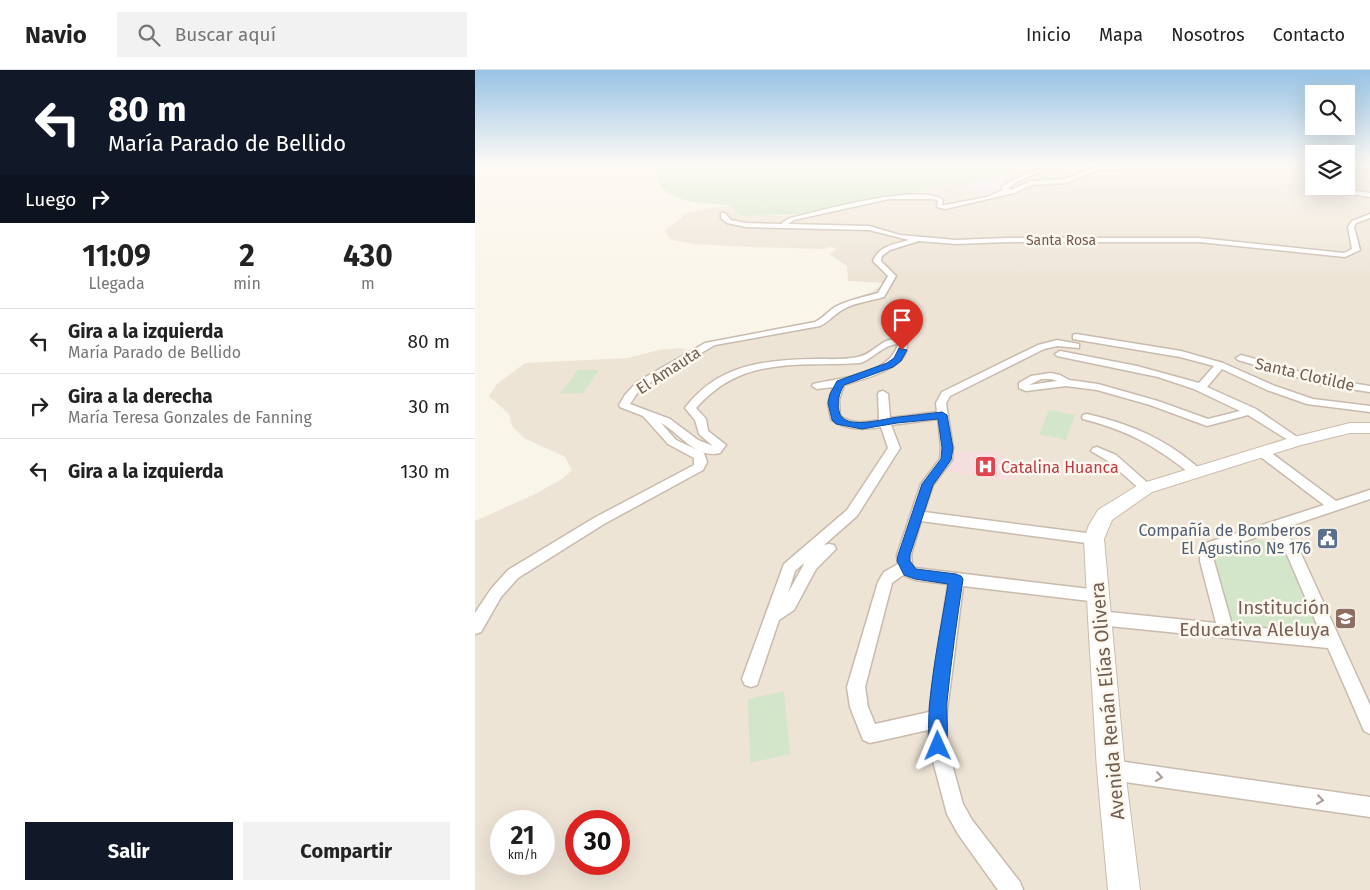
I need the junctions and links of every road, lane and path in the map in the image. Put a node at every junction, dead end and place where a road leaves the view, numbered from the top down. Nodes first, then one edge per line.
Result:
1 (865, 203) edge
2 (940, 203) edge
3 (961, 203) edge
4 (723, 214) dead end
5 (1370, 216) edge
6 (784, 225) junction
7 (917, 239) junction
8 (1060, 354) dead end
9 (1241, 358) dead end
10 (1219, 365) junction
11 (840, 383) junction
12 (1066, 383) dead end
13 (817, 386) dead end
14 (1201, 387) junction
15 (1370, 389) edge
16 (883, 394) dead end
17 (1370, 409) edge
18 (1252, 411) junction
19 (647, 414) junction
20 (942, 415) junction
21 (1087, 417) dead end
22 (885, 424) junction
23 (1370, 428) edge
24 (1296, 441) junction
25 (1097, 451) dead end
26 (1262, 452) junction
27 (1195, 472) junction
28 (1146, 488) junction
29 (1370, 494) edge
30 (1334, 506) junction
31 (917, 516) junction
32 (1271, 527) junction
33 (1094, 539) junction
34 (829, 549) dead end
35 (905, 567) junction
36 (789, 568) junction
37 (807, 571) junction
38 (956, 579) junction
39 (1098, 607) junction
40 (772, 616) junction
41 (475, 627) edge
42 (1225, 632) junction
43 (1333, 642) junction
44 (751, 679) dead end
45 (937, 719) junction
46 (1370, 724) edge
47 (1111, 770) junction
48 (1370, 807) edge
49 (1013, 890) edge
50 (1124, 890) edge

1 - 6 street
2 - 3 street
4 - 6 street, Santa Rosa
5 - 7 street, Santa Rosa
6 - 7 street, Santa Rosa
7 - 19 street, El Amauta
8 - 14 street
9 - 15 street, Santa Clotilde
10 - 14 street
10 - 17 street
10 - 20 street
11 - 13 street
11 - 19 street
11 - 22 street
12 - 18 street
14 - 18 street
16 - 22 street
18 - 24 street
19 - 41 street, El Amauta
20 - 22 street
20 - 31 street
21 - 27 street
22 - 36 street
23 - 24 street
24 - 26 street
25 - 28 street
26 - 27 street
26 - 30 street
27 - 28 street
28 - 33 street, Avenida Renán Elías Olivera
29 - 30 street
30 - 32 street
31 - 33 street
31 - 35 street
32 - 42 street
32 - 43 street
33 - 39 street, Avenida Renán Elías Olivera
34 - 37 street
35 - 38 street
35 - 45 street
36 - 37 street
36 - 40 street
37 - 40 street
38 - 39 street
38 - 45 street
39 - 42 street
39 - 47 street, Avenida Renán Elías Olivera
40 - 44 street
42 - 43 street
43 - 46 street
45 - 49 street
47 -> 48 street
47 - 50 street, Avenida Renán Elías Olivera

